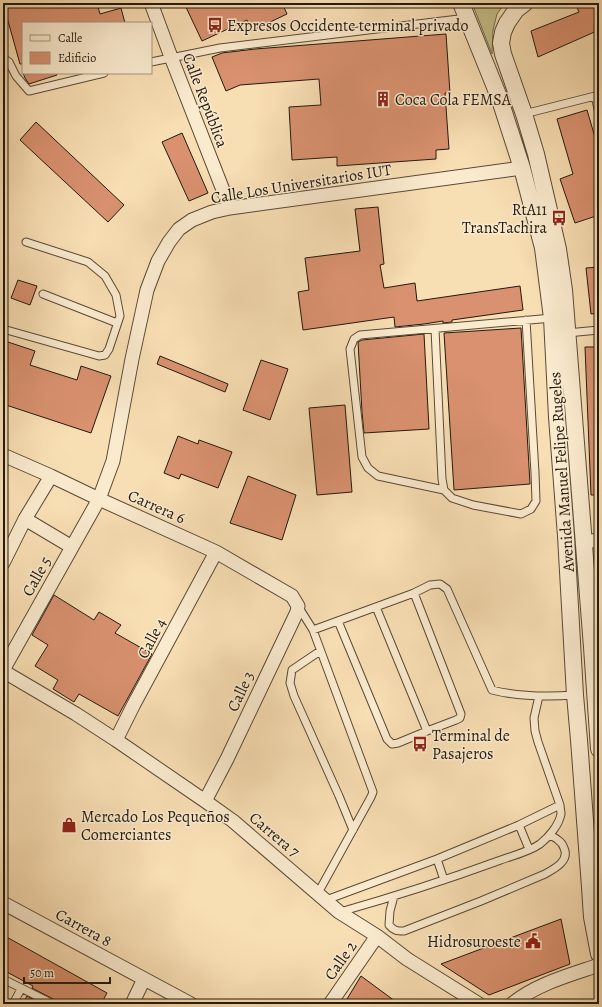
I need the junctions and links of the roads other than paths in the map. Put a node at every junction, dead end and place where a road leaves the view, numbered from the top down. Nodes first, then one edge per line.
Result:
1 (151, 3) edge
2 (461, 3) edge
3 (525, 3) edge
4 (467, 18) junction
5 (171, 57) junction
6 (3, 58) edge
7 (152, 62) edge
8 (100, 74) edge
9 (597, 96) edge
10 (599, 113) edge
11 (524, 114) junction
12 (522, 168) junction
13 (230, 208) junction
14 (26, 242) dead end
15 (43, 294) dead end
16 (552, 318) junction
17 (526, 320) junction
18 (118, 323) junction
19 (3, 329) edge
20 (435, 329) junction
21 (599, 330) edge
22 (567, 333) junction
23 (3, 456) edge
24 (51, 476) junction
25 (444, 490) junction
26 (99, 499) junction
27 (26, 519) junction
28 (591, 541) edge
29 (72, 547) junction
30 (216, 552) junction
31 (3, 563) edge
32 (414, 593) junction
33 (295, 601) junction
34 (376, 607) junction
35 (338, 621) junction
36 (313, 630) junction
37 (596, 647) edge
38 (320, 651) junction
39 (3, 670) edge
40 (575, 695) junction
41 (539, 696) junction
42 (428, 731) junction
43 (116, 740) junction
44 (599, 749) edge
45 (205, 801) junction
46 (560, 805) junction
47 (519, 825) junction
48 (353, 830) junction
49 (550, 835) junction
50 (529, 849) junction
51 (437, 859) junction
52 (444, 880) junction
53 (322, 896) junction
54 (394, 896) junction
55 (3, 903) edge
56 (340, 912) junction
57 (377, 936) junction
58 (599, 954) edge
59 (599, 965) edge
60 (144, 979) junction
61 (3, 980) edge
62 (21, 988) junction
63 (13, 1004) edge
64 (53, 1004) edge
65 (132, 1004) edge
66 (191, 1004) edge
67 (330, 1004) edge
68 (479, 1004) edge
69 (512, 1004) edge

1 - 5 street, Calle República
2 - 4 street, Avenida Manuel Felipe Rugeles
3 - 11 street, Avenida Manuel Felipe Rugeles
4 - 5 lane
4 - 12 street, Avenida Manuel Felipe Rugeles
5 - 7 lane
5 - 13 street, Calle República
6 - 8 lane
9 - 10 lane
9 - 11 lane
11 - 22 street, Avenida Manuel Felipe Rugeles
12 - 13 street, Calle Los Universitarios IUT
12 - 16 street, Avenida Manuel Felipe Rugeles
13 - 26 street, Calle Los Universitarios IUT
14 - 18 lane
15 - 18 lane
16 - 17 lane
16 - 40 street, Avenida Manuel Felipe Rugeles
17 - 20 lane
17 - 25 lane
18 - 19 lane
20 - 25 lane
20 - 25 lane
21 - 22 lane
22 - 28 street, Avenida Manuel Felipe Rugeles
23 - 24 street, Carrera 6
24 - 26 street, Carrera 6
24 - 27 street
26 - 29 street, Calle 5
26 - 30 street, Carrera 6
27 - 29 street
27 - 31 street
28 - 37 street, Avenida Manuel Felipe Rugeles
29 - 39 street, Calle 5
30 - 33 street, Carrera 6
30 - 43 street, Calle 4
32 - 34 lane
32 - 41 lane
32 - 42 lane
33 - 36 lane
33 - 45 street, Calle 3
34 - 35 lane
34 - 42 lane
35 - 36 lane
35 - 42 lane
36 - 38 lane
37 - 44 street, Avenida Manuel Felipe Rugeles
38 - 48 lane
38 - 48 lane
39 - 43 street, Carrera 7
40 - 41 lane
40 - 58 street, Avenida Manuel Felipe Rugeles
41 - 46 lane
43 - 45 street, Carrera 7
45 - 53 street, Carrera 7
46 - 47 lane
46 - 49 lane
47 - 50 lane
47 - 51 lane
48 - 53 lane
49 - 50 lane
49 - 54 lane
50 - 52 lane
51 - 52 lane
51 - 53 lane
52 - 54 lane
53 - 56 street, Carrera 7
54 - 56 lane
55 - 60 street, Carrera 8
56 - 57 street, Carrera 7
57 - 67 street, Calle 2
57 - 68 street, Carrera 7
59 - 69 street
60 - 65 street
60 - 66 street, Carrera 8
61 - 62 lane
62 - 63 lane
62 - 64 lane

